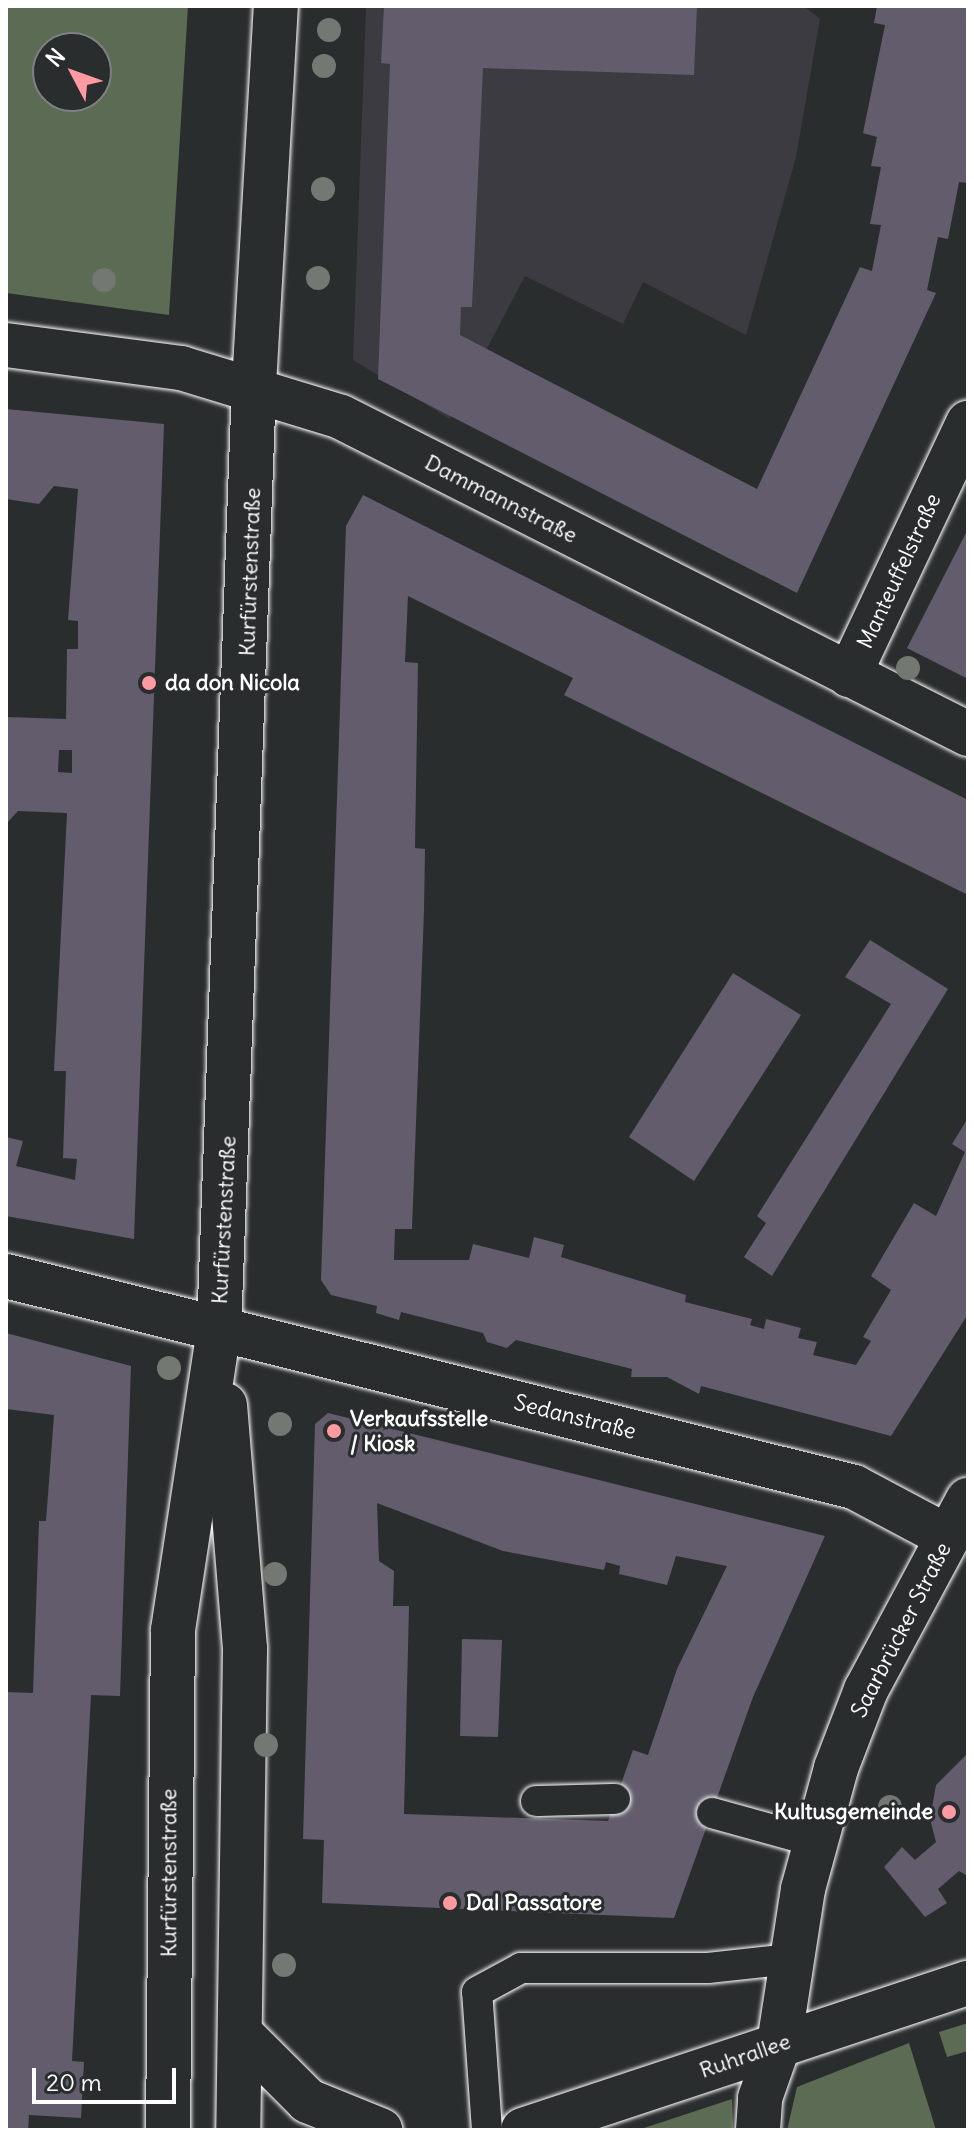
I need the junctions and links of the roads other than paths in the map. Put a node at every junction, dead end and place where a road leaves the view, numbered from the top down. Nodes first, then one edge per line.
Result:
1 (276, 6) edge
2 (6, 345) edge
3 (254, 385) junction
4 (968, 423) edge
5 (849, 675) junction
6 (968, 734) edge
7 (6, 1276) edge
8 (219, 1331) junction
9 (968, 1500) edge
10 (948, 1537) junction
11 (615, 1799) dead end
12 (536, 1801) dead end
13 (712, 1813) dead end
14 (813, 1841) junction
15 (791, 1959) junction
16 (968, 1983) edge
17 (241, 2034) junction
18 (779, 2044) junction
19 (168, 2130) edge
20 (238, 2130) edge
21 (380, 2130) edge
22 (487, 2130) edge
23 (523, 2130) edge
24 (758, 2130) edge

1 - 3 main road, Kurfürstenstraße
2 - 3 main road, Dammannstraße
3 - 5 main road, Dammannstraße
3 - 8 main road, Kurfürstenstraße
4 - 5 main road, Manteuffelstraße
5 - 6 main road, Dammannstraße
7 - 8 main road, Sedanstraße
8 - 10 main road, Sedanstraße
8 - 17 main road, Kurfürstenstraße
8 - 19 main road, Kurfürstenstraße
9 - 10 main road, Saarbrücker Straße
10 - 14 main road, Saarbrücker Straße
11 - 12 lane
13 - 14 lane
14 - 15 main road, Saarbrücker Straße
15 - 18 main road, Saarbrücker Straße
15 - 22 lane
16 - 18 main road, Ruhrallee
17 - 20 main road, Kurfürstenstraße
17 - 21 main road
18 - 23 main road, Ruhrallee
18 - 24 main road, Saarbrücker Straße

